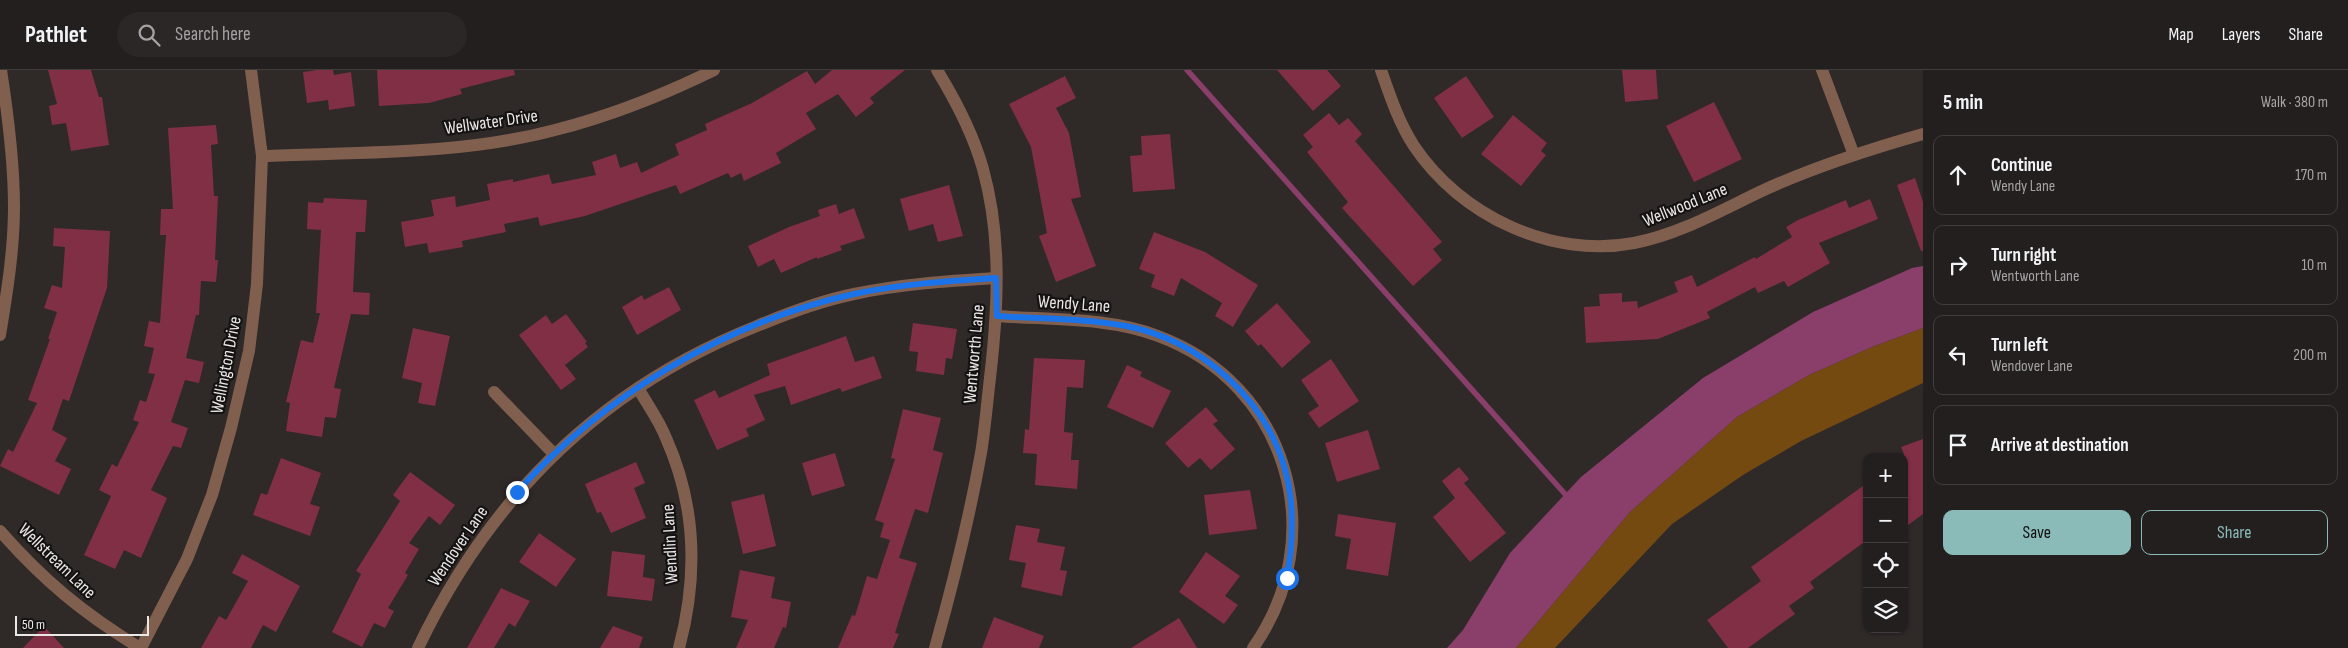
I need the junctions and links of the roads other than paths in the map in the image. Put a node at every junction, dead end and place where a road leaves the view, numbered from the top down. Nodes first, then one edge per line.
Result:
1 (1, 70) edge
2 (250, 70) edge
3 (714, 70) edge
4 (937, 70) edge
5 (1381, 70) edge
6 (1822, 70) edge
7 (1923, 134) edge
8 (1854, 155) junction
9 (262, 156) junction
10 (996, 278) junction
11 (997, 316) junction
12 (0, 336) edge
13 (638, 388) junction
14 (494, 392) dead end
15 (554, 454) junction
16 (0, 531) edge
17 (140, 648) edge
18 (418, 648) edge
19 (679, 648) edge
20 (935, 648) edge
21 (1253, 648) edge

1 - 12 street
2 - 9 street, Wellington Drive
3 - 9 street, Wellwater Drive
4 - 10 street, Wentworth Lane
5 - 8 street, Wellwood Lane
6 - 8 street
7 - 8 street, Wellwood Lane
9 - 17 street, Wellington Drive
10 - 11 street, Wentworth Lane
10 - 13 street, Wendover Lane
11 - 20 street, Wentworth Lane
11 - 21 street, Wendy Lane
13 - 15 street, Wendover Lane
13 - 19 street, Wendlin Lane
14 - 15 street
15 - 18 street, Wendover Lane
16 - 17 street, Wellstream Lane

